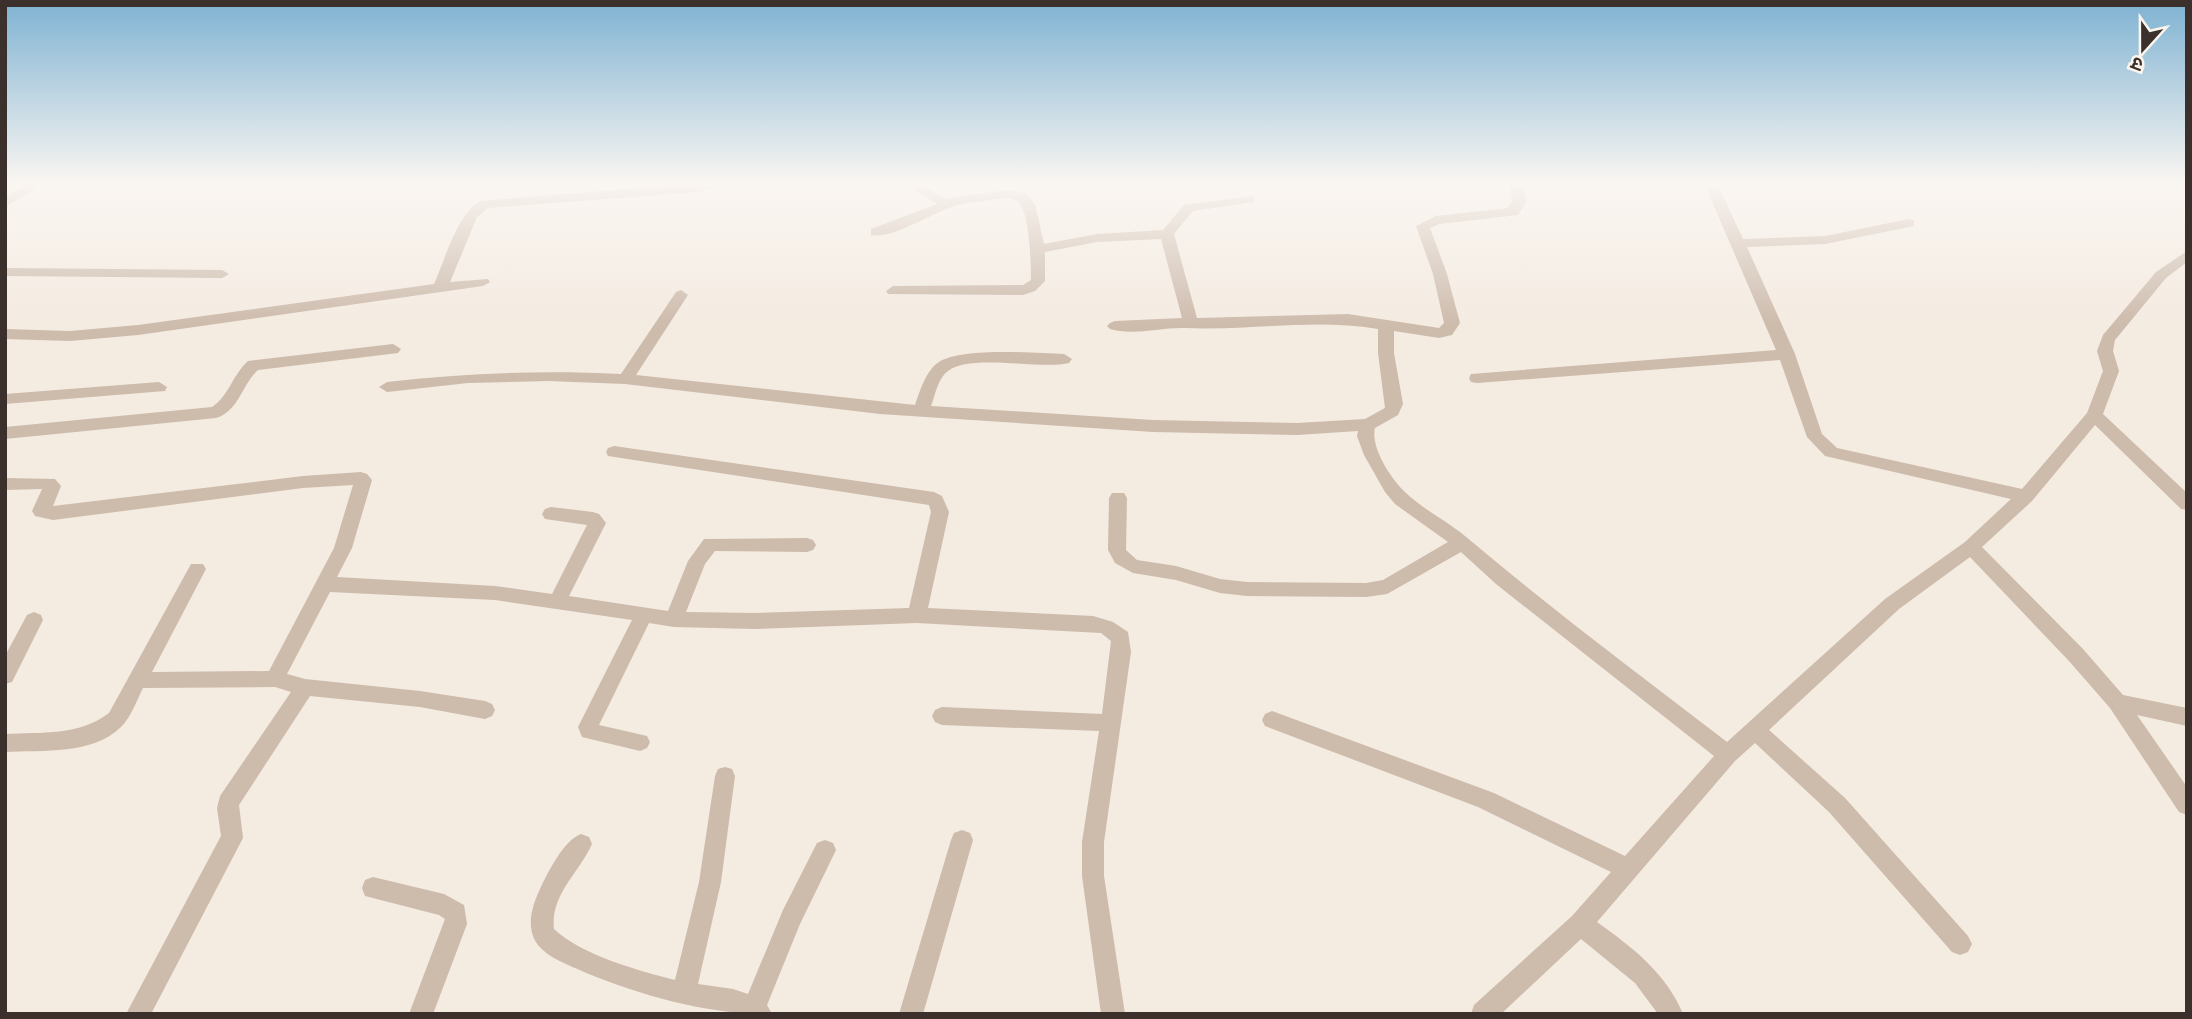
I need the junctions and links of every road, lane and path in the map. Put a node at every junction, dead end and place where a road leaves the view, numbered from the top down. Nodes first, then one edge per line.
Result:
1 (464, 231) edge
2 (880, 231) edge
3 (1034, 231) edge
4 (1170, 231) edge
5 (1425, 231) edge
6 (1734, 231) edge
7 (1872, 231) edge
8 (876, 232) dead end
9 (1167, 234) junction
10 (1740, 243) junction
11 (1038, 249) junction
12 (2187, 255) edge
13 (5, 272) edge
14 (222, 274) dead end
15 (483, 282) dead end
16 (440, 288) junction
17 (894, 291) dead end
18 (681, 295) dead end
19 (1191, 324) junction
20 (1386, 325) junction
21 (1115, 326) dead end
22 (5, 334) edge
23 (393, 349) dead end
24 (1787, 354) junction
25 (1063, 359) dead end
26 (1477, 378) dead end
27 (625, 379) junction
28 (159, 387) dead end
29 (387, 387) dead end
30 (5, 399) edge
31 (921, 410) junction
32 (2094, 415) junction
33 (1368, 425) junction
34 (5, 433) edge
35 (614, 452) dead end
36 (5, 484) edge
37 (2026, 496) junction
38 (1118, 498) dead end
39 (2187, 504) edge
40 (551, 513) dead end
41 (1462, 543) junction
42 (807, 545) dead end
43 (1970, 547) junction
44 (197, 569) dead end
45 (325, 584) junction
46 (557, 602) junction
47 (644, 615) junction
48 (917, 615) junction
49 (674, 619) junction
50 (34, 620) dead end
51 (5, 676) edge
52 (275, 679) junction
53 (136, 680) junction
54 (306, 687) junction
55 (2117, 702) junction
56 (485, 710) dead end
57 (942, 716) dead end
58 (2187, 717) edge
59 (1272, 720) dead end
60 (1112, 723) junction
61 (1755, 730) junction
62 (640, 742) dead end
63 (5, 743) edge
64 (1728, 755) junction
65 (725, 776) dead end
66 (2187, 805) edge
67 (962, 840) dead end
68 (581, 844) dead end
69 (825, 850) dead end
70 (1627, 868) junction
71 (373, 888) dead end
72 (1580, 923) junction
73 (1960, 944) dead end
74 (684, 994) junction
75 (757, 1011) edge
76 (138, 1014) edge
77 (421, 1014) edge
78 (911, 1014) edge
79 (1113, 1014) edge
80 (1483, 1014) edge
81 (1671, 1014) edge

1 - 16 street
2 - 8 street
3 - 11 street
4 - 9 street
5 - 20 street
6 - 10 street
7 - 10 street
9 - 11 street
9 - 19 street
10 - 24 street
11 - 17 street
12 - 32 street
13 - 14 street
15 - 16 street
16 - 22 street
18 - 27 street
19 - 20 street
19 - 21 street
20 - 33 street
23 - 34 street
24 - 26 street
24 - 37 street
25 - 31 street
27 - 29 street
27 - 31 street
28 - 30 street
31 - 33 street
32 - 37 street
32 - 39 street
33 - 41 street
35 - 48 street
36 - 45 street
37 - 43 street
38 - 41 street
40 - 46 street
41 - 64 street
42 - 49 street
43 - 55 street
43 - 61 street
44 - 53 street
45 - 46 street
45 - 52 street
46 - 47 street
47 - 49 street
47 - 62 street
48 - 49 street
48 - 60 street
50 - 51 street
52 - 53 street
52 - 54 street
53 - 63 street
54 - 56 street
54 - 76 street
55 - 58 street
55 - 66 street
57 - 60 street
59 - 70 street
60 - 79 street
61 - 64 street
61 - 73 street
64 - 70 street
65 - 74 street
67 - 78 street
68 - 74 street
69 - 75 street
70 - 72 street
71 - 77 street
72 - 80 street
72 - 81 street
74 - 75 street

